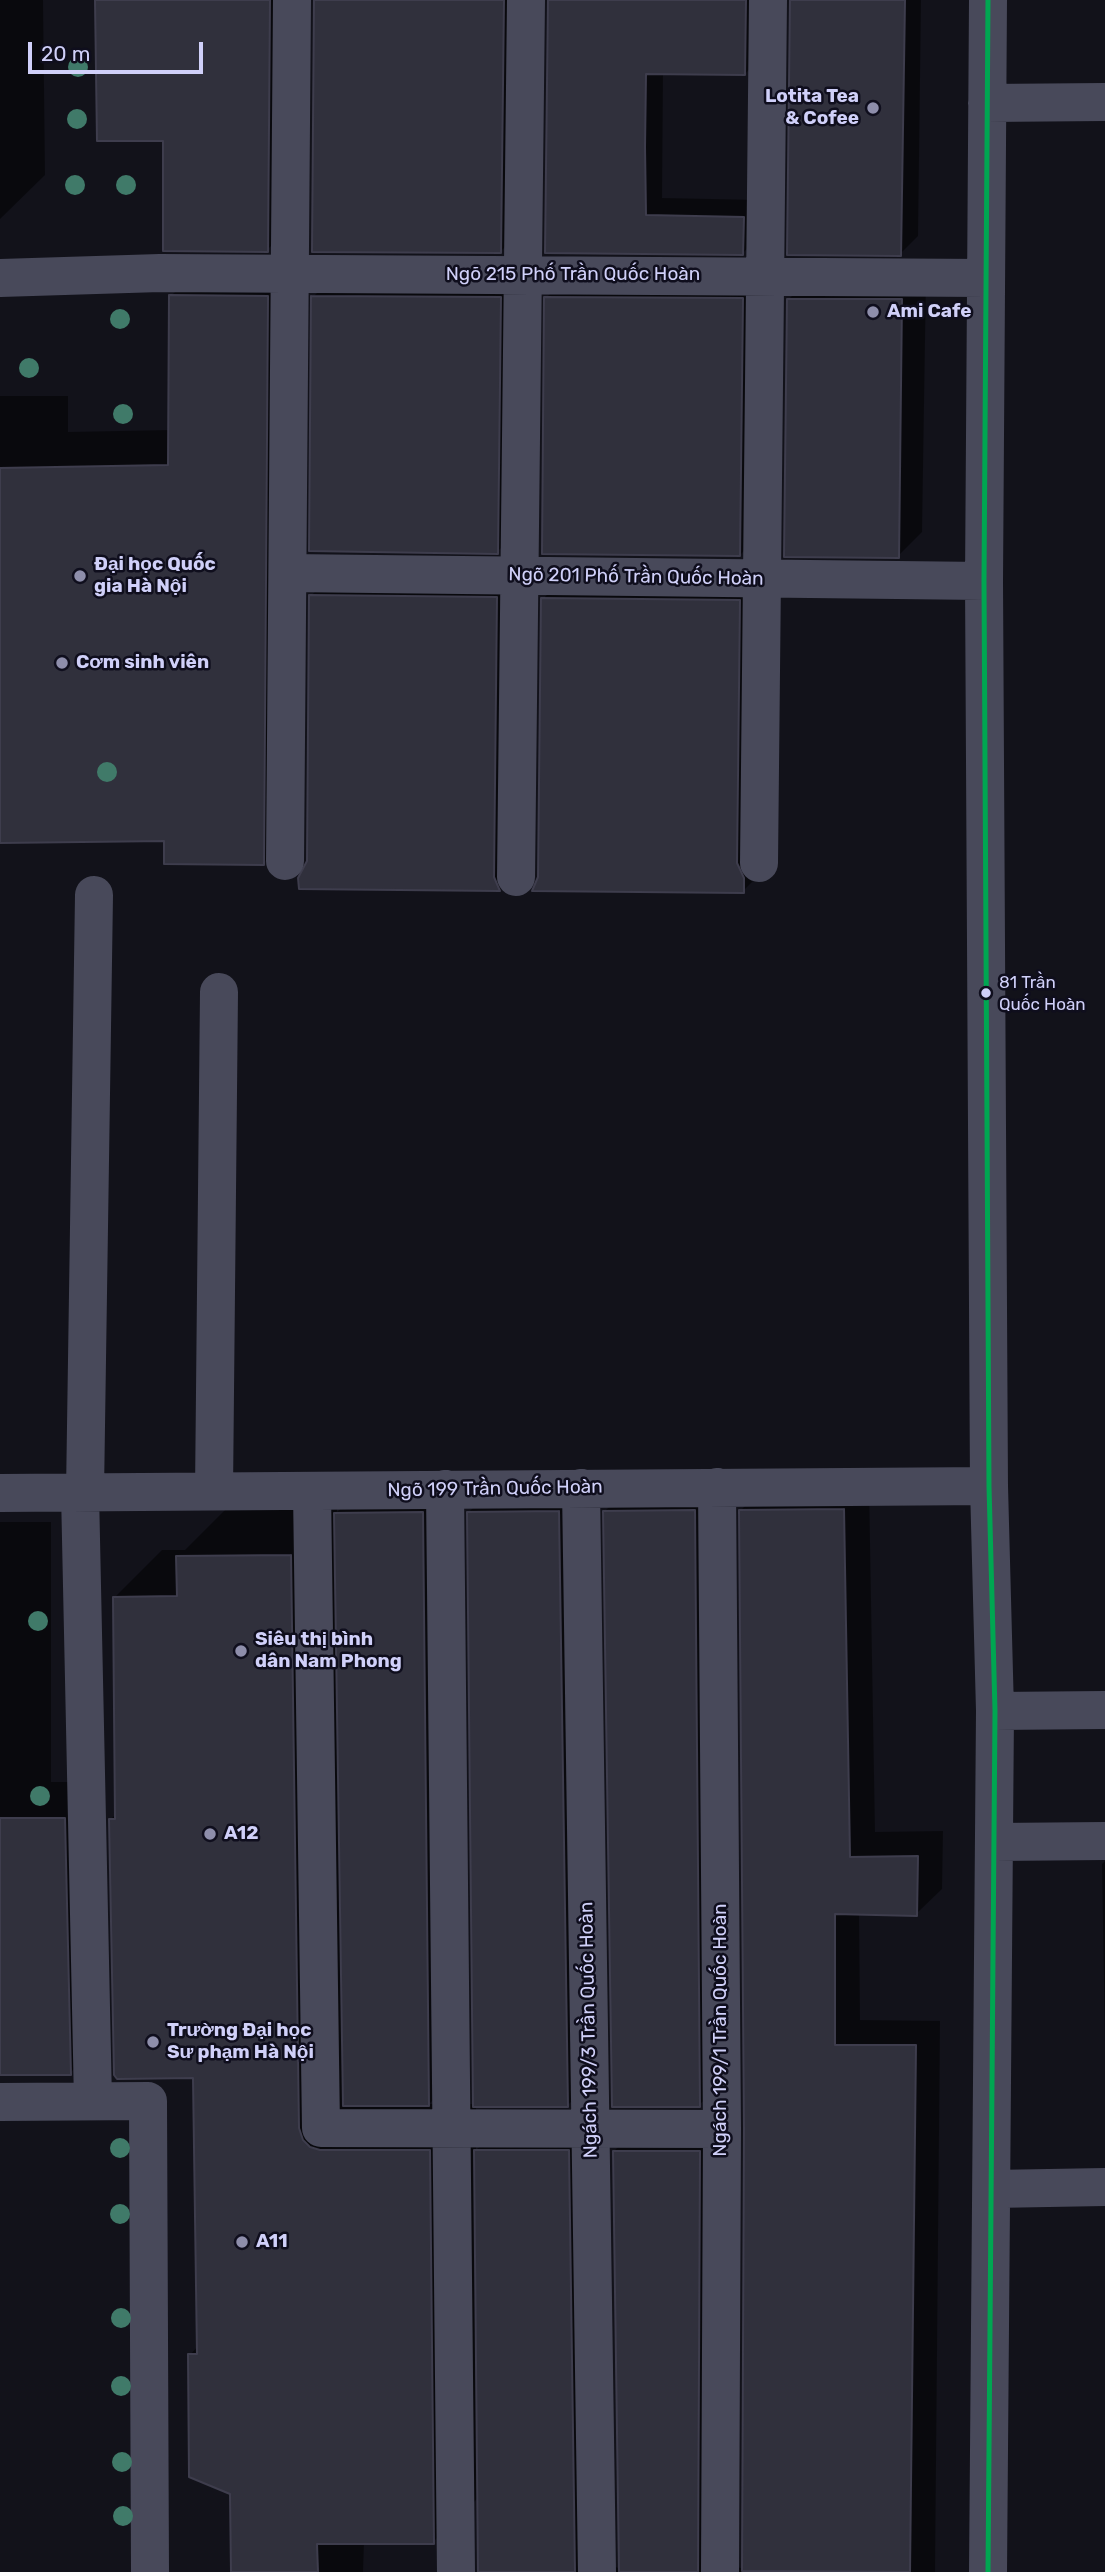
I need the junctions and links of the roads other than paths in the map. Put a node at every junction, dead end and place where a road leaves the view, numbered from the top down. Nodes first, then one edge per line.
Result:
1 (292, 0) edge
2 (526, 0) edge
3 (768, 0) edge
4 (988, 0) edge
5 (1105, 102) edge
6 (988, 103) junction
7 (290, 274) junction
8 (523, 275) junction
9 (766, 276) junction
10 (0, 278) edge
11 (986, 278) junction
12 (288, 573) junction
13 (519, 576) junction
14 (763, 578) junction
15 (984, 581) junction
16 (285, 861) dead end
17 (759, 863) dead end
18 (516, 877) dead end
19 (94, 895) dead end
20 (219, 992) dead end
21 (989, 1486) junction
22 (717, 1487) junction
23 (581, 1488) junction
24 (444, 1489) junction
25 (214, 1491) junction
26 (312, 1491) junction
27 (83, 1492) junction
28 (0, 1493) edge
29 (995, 1710) junction
30 (1105, 1710) edge
31 (1105, 1841) edge
32 (995, 1842) junction
33 (93, 2101) junction
34 (0, 2102) edge
35 (451, 2127) junction
36 (590, 2127) junction
37 (722, 2129) junction
38 (1105, 2188) edge
39 (992, 2189) junction
40 (150, 2572) edge
41 (456, 2572) edge
42 (597, 2572) edge
43 (720, 2572) edge
44 (988, 2572) edge

1 - 7 street
2 - 8 street
3 - 9 street
4 - 6 street
5 - 6 street
6 - 11 street
7 - 8 street, Ngõ 215 Phố Trần Quốc Hoàn
7 - 10 street, Ngõ 215 Phố Trần Quốc Hoàn
7 - 12 street
8 - 9 street, Ngõ 215 Phố Trần Quốc Hoàn
8 - 13 street
9 - 11 street, Ngõ 215 Phố Trần Quốc Hoàn
9 - 14 street
11 - 15 street
12 - 13 street, Ngõ 201 Phố Trần Quốc Hoàn
12 - 16 street
13 - 14 street, Ngõ 201 Phố Trần Quốc Hoàn
13 - 18 street
14 - 15 street, Ngõ 201 Phố Trần Quốc Hoàn
14 - 17 street
15 - 21 street
19 - 27 street
20 - 25 street
21 - 22 street, Ngõ 199 Trần Quốc Hoàn
21 - 29 street
22 - 23 street, Ngõ 199 Trần Quốc Hoàn
22 - 37 street, Ngách 199/1 Trần Quốc Hoàn
23 - 24 street, Ngõ 199 Trần Quốc Hoàn
23 - 36 street, Ngách 199/3 Trần Quốc Hoàn
24 - 26 street, Ngõ 199 Trần Quốc Hoàn
24 - 35 street
25 - 26 street, Ngõ 199 Trần Quốc Hoàn
25 - 27 street, Ngõ 199 Trần Quốc Hoàn
26 - 35 street
27 - 28 street, Ngõ 199 Trần Quốc Hoàn
27 - 33 street
29 - 30 street
29 - 32 street
31 - 32 street
32 - 39 street
33 - 34 street
33 - 40 street
35 - 36 street
35 - 41 street
36 - 37 street
36 - 42 street, Ngách 199/3 Trần Quốc Hoàn
37 - 43 street, Ngách 199/1 Trần Quốc Hoàn
38 - 39 street
39 - 44 street

